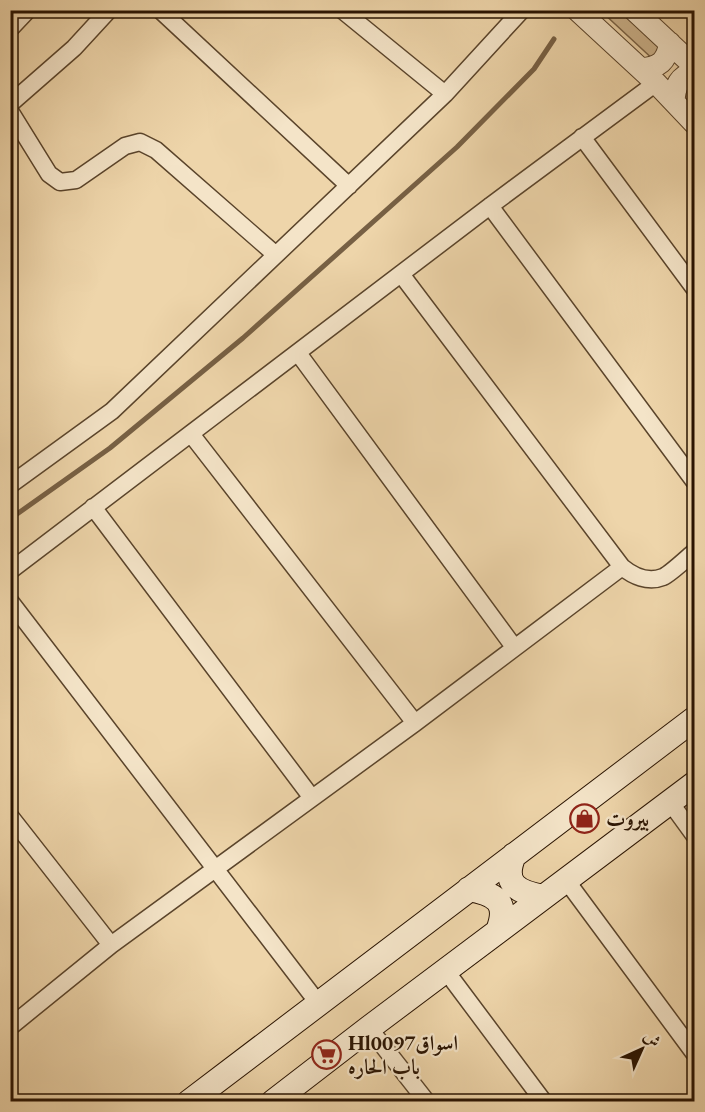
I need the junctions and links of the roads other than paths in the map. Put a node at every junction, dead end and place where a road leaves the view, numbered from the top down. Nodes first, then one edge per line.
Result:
1 (28, 10) edge
2 (109, 10) edge
3 (160, 10) edge
4 (342, 10) edge
5 (522, 10) edge
6 (576, 10) edge
7 (634, 10) edge
8 (10, 29) edge
9 (670, 43) junction
10 (694, 66) edge
11 (694, 72) edge
12 (649, 76) junction
13 (445, 94) junction
14 (674, 101) junction
15 (10, 104) edge
16 (10, 111) edge
17 (694, 123) edge
18 (582, 137) junction
19 (348, 186) junction
20 (490, 206) junction
21 (276, 255) junction
22 (401, 274) junction
23 (694, 288) edge
24 (298, 353) junction
25 (191, 434) junction
26 (694, 481) edge
27 (10, 485) edge
28 (93, 507) junction
29 (694, 552) edge
30 (622, 567) junction
31 (10, 571) edge
32 (10, 601) edge
33 (514, 647) junction
34 (694, 719) edge
35 (415, 723) junction
36 (694, 784) edge
37 (312, 798) junction
38 (670, 802) junction
39 (10, 816) edge
40 (694, 835) edge
41 (514, 855) junction
42 (214, 869) junction
43 (566, 880) junction
44 (469, 890) junction
45 (543, 897) junction
46 (498, 931) junction
47 (111, 945) junction
48 (446, 971) junction
49 (318, 1003) junction
50 (10, 1027) edge
51 (369, 1028) junction
52 (694, 1053) edge
53 (189, 1101) edge
54 (273, 1101) edge
55 (427, 1101) edge
56 (544, 1101) edge

1 - 8 street
2 - 15 street
3 - 19 street
4 - 13 street
5 - 13 street
6 - 12 street
7 - 9 street
9 - 10 street
9 - 12 street
11 - 14 street
12 - 14 street
12 - 18 street
13 - 19 street
14 - 17 street
16 - 21 street
18 - 20 street
18 - 23 street
19 - 21 street
20 - 22 street
20 - 26 street
21 - 27 street
22 - 24 street
22 - 30 street
24 - 25 street
24 - 33 street
25 - 28 street
25 - 35 street
28 - 31 street
28 - 37 street
29 - 30 street
30 - 33 street
32 - 42 street
33 - 35 street
34 - 41 main road
35 - 37 street
36 - 38 main road
37 - 42 street
38 - 40 street
38 - 43 main road
39 - 47 street
41 - 44 main road
41 - 45 main road
42 - 47 street
42 - 49 street
43 - 45 main road
43 - 52 street
44 - 46 main road
44 - 49 main road
45 - 46 main road
46 - 48 main road
47 - 50 street
48 - 51 main road
48 - 56 street
49 - 53 main road
51 - 54 main road
51 - 55 street

